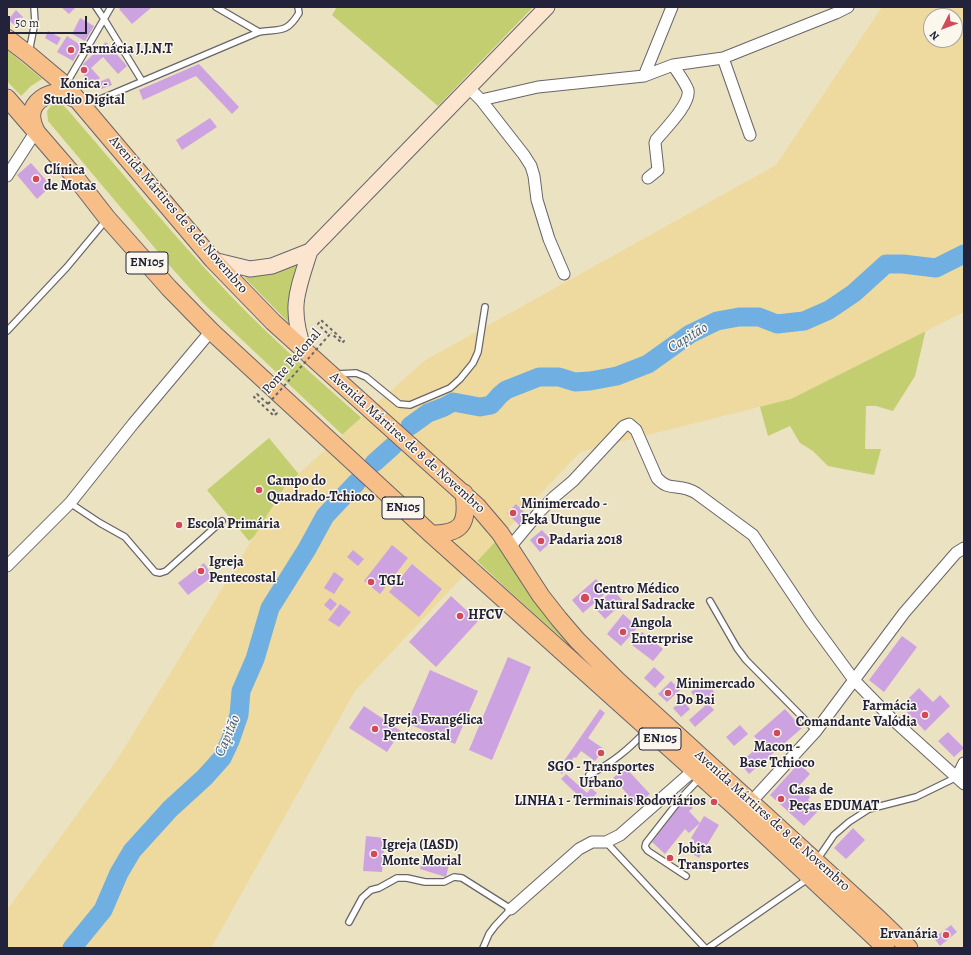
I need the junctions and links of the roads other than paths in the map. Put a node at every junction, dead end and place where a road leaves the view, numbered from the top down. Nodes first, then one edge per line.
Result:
1 (34, 7) edge
2 (96, 7) edge
3 (111, 7) edge
4 (216, 7) edge
5 (298, 7) edge
6 (547, 7) edge
7 (672, 7) edge
8 (848, 7) edge
9 (104, 19) junction
10 (259, 32) junction
11 (7, 38) edge
12 (28, 54) junction
13 (723, 58) junction
14 (673, 65) junction
15 (644, 76) junction
16 (142, 82) junction
17 (65, 85) junction
18 (469, 88) junction
19 (7, 98) edge
20 (481, 100) junction
21 (81, 103) junction
22 (36, 131) junction
23 (750, 135) dead end
24 (7, 176) edge
25 (648, 178) dead end
26 (107, 218) junction
27 (310, 251) junction
28 (213, 260) junction
29 (564, 274) dead end
30 (486, 307) dead end
31 (7, 331) edge
32 (211, 331) junction
33 (304, 350) junction
34 (331, 374) junction
35 (464, 493) junction
36 (70, 503) junction
37 (222, 521) dead end
38 (431, 534) junction
39 (510, 547) junction
40 (961, 553) edge
41 (7, 566) edge
42 (710, 601) dead end
43 (854, 680) junction
44 (649, 729) junction
45 (816, 731) junction
46 (964, 763) edge
47 (698, 773) junction
48 (589, 774) dead end
49 (960, 780) edge
50 (750, 803) junction
51 (606, 842) junction
52 (813, 870) junction
53 (686, 876) dead end
54 (511, 909) junction
55 (349, 922) dead end
56 (482, 948) edge
57 (706, 948) edge
58 (886, 948) edge
59 (909, 948) edge

1 - 12 lane
2 - 9 lane
3 - 9 lane
4 - 10 lane
5 - 10 lane
6 - 18 street
7 - 15 street
8 - 13 street
9 - 16 lane
9 - 17 lane
10 - 16 lane
11 - 12 main road, Avenida Mártires de 8 de Novembro / EN105
12 - 17 main road, Avenida Mártires de 8 de Novembro / EN105
13 - 14 street
13 - 23 street
14 - 15 street
14 - 25 street
15 - 20 street
16 - 21 lane
17 - 21 main road, Avenida Mártires de 8 de Novembro / EN105
18 - 20 street
18 - 27 street
19 - 22 main road, Avenida Mártires de 8 de Novembro / EN105
20 - 29 street
21 - 22 main road
21 - 28 main road, Avenida Mártires de 8 de Novembro / EN105
22 - 24 street
22 - 26 main road, Avenida Mártires de 8 de Novembro / EN105
26 - 31 lane
26 - 32 main road, Avenida Mártires de 8 de Novembro / EN105
27 - 28 street
27 - 33 street
28 - 33 main road, Avenida Mártires de 8 de Novembro / EN105
30 - 34 lane
32 - 36 street
32 - 38 main road, Avenida Mártires de 8 de Novembro / EN105
33 - 34 main road, Avenida Mártires de 8 de Novembro / EN105
34 - 35 main road, Avenida Mártires de 8 de Novembro / EN105
35 - 38 main road
35 - 39 main road, Avenida Mártires de 8 de Novembro / EN105
36 - 37 lane
36 - 41 street
38 - 44 main road, Avenida Mártires de 8 de Novembro / EN105
39 - 43 street
39 - 50 main road, Avenida Mártires de 8 de Novembro / EN105
40 - 43 street
42 - 45 lane
43 - 45 street
43 - 49 street
44 - 47 main road, Avenida Mártires de 8 de Novembro / EN105
44 - 48 lane
45 - 50 street
46 - 49 street
47 - 51 street
47 - 52 main road, Avenida Mártires de 8 de Novembro / EN105
47 - 53 lane
49 - 52 lane
50 - 52 main road, Avenida Mártires de 8 de Novembro / EN105
51 - 54 street
51 - 57 lane
52 - 57 lane
52 - 58 main road, Avenida Mártires de 8 de Novembro / EN105
52 - 59 main road, Avenida Mártires de 8 de Novembro / EN105
54 - 55 lane
54 - 56 lane

